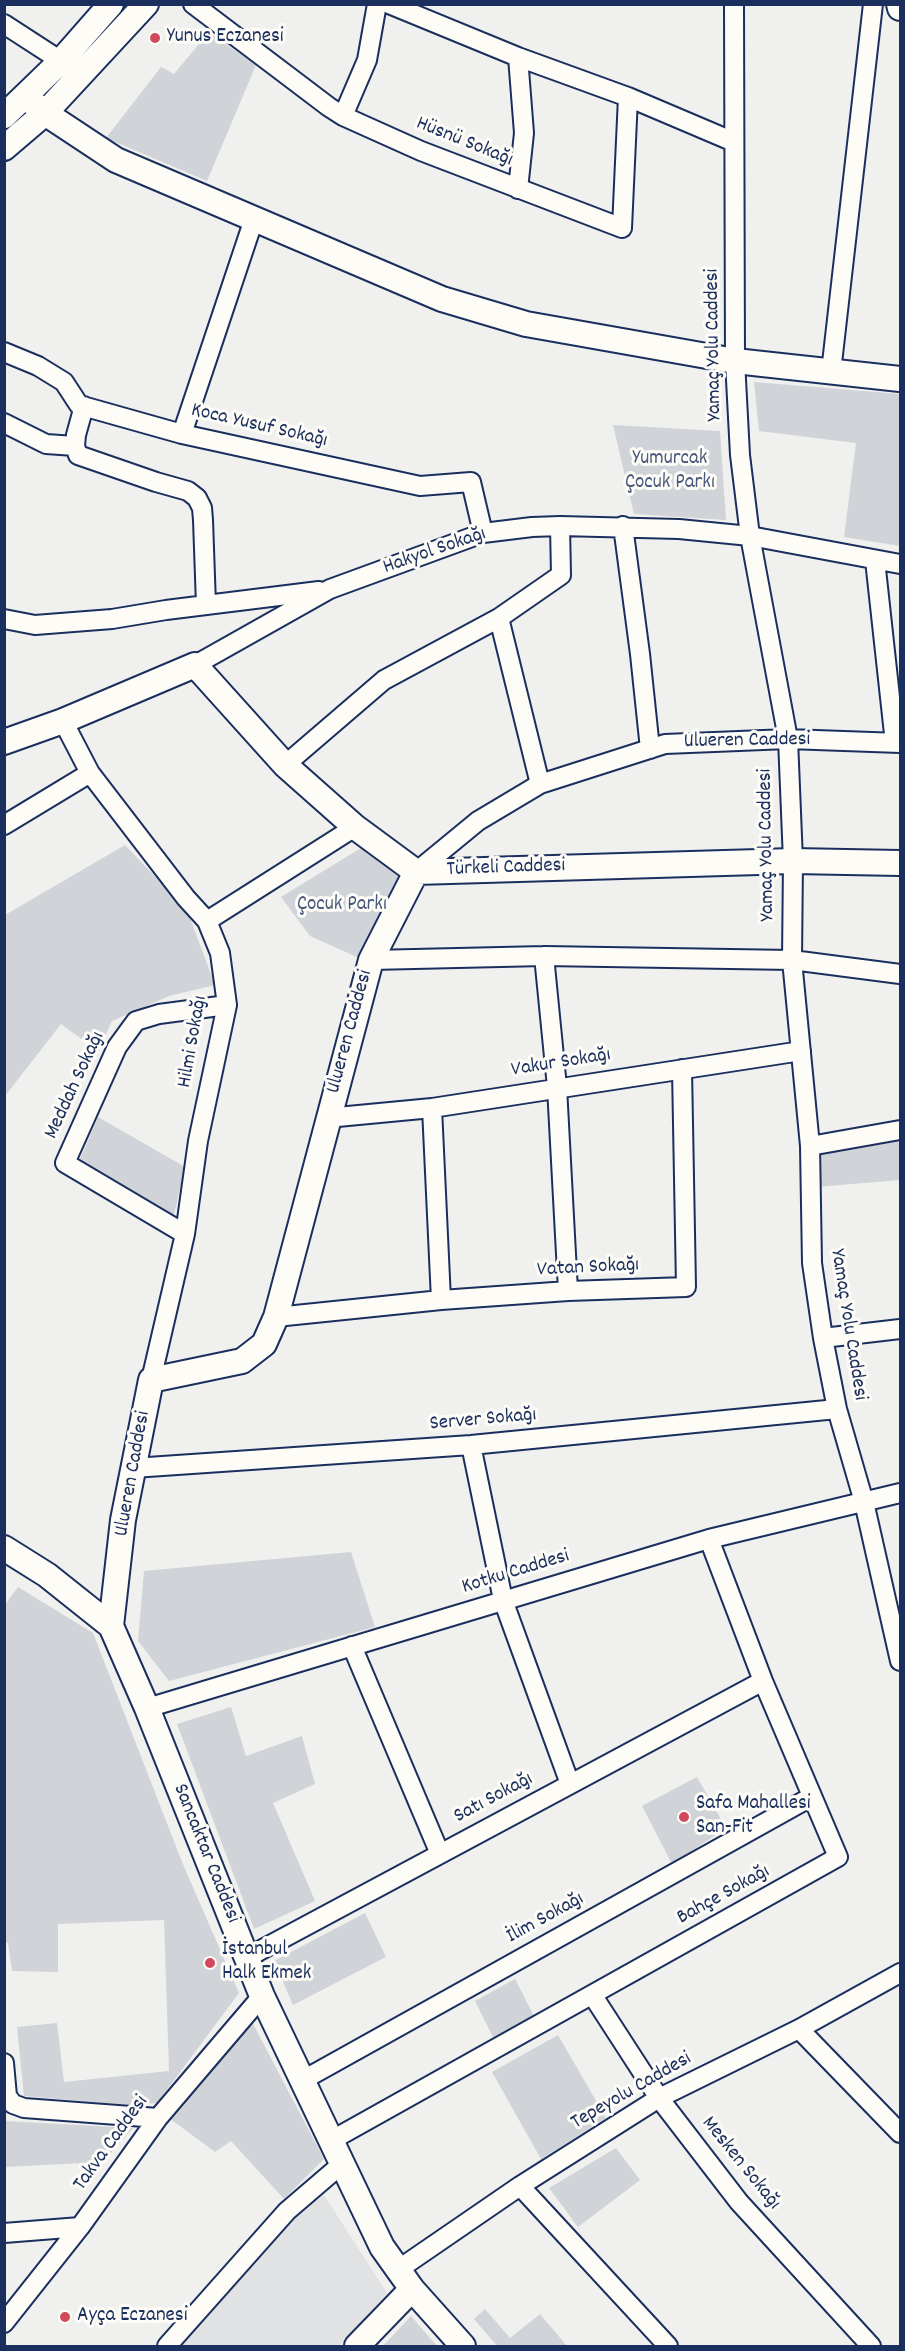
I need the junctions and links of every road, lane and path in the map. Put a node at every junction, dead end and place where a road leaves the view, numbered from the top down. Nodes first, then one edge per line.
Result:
1 (111, 4) edge
2 (146, 4) edge
3 (193, 4) edge
4 (377, 4) edge
5 (389, 4) edge
6 (734, 4) edge
7 (873, 4) edge
8 (4, 24) edge
9 (518, 57) junction
10 (61, 61) junction
11 (25, 96) junction
12 (628, 97) junction
13 (45, 113) junction
14 (4, 116) edge
15 (344, 116) junction
16 (734, 142) junction
17 (4, 148) edge
18 (518, 189) junction
19 (254, 219) junction
20 (4, 352) edge
21 (735, 361) junction
22 (831, 372) junction
23 (900, 379) edge
24 (84, 406) junction
25 (4, 423) edge
26 (182, 434) junction
27 (75, 446) junction
28 (560, 526) junction
29 (623, 526) junction
30 (483, 533) junction
31 (750, 536) junction
32 (875, 560) junction
33 (900, 564) edge
34 (330, 589) junction
35 (206, 605) junction
36 (499, 618) junction
37 (4, 619) edge
38 (195, 665) junction
39 (63, 721) junction
40 (788, 739) junction
41 (4, 742) edge
42 (898, 743) edge
43 (650, 749) junction
44 (285, 765) junction
45 (90, 773) junction
46 (540, 784) junction
47 (4, 825) edge
48 (355, 827) junction
49 (794, 861) junction
50 (900, 863) edge
51 (416, 872) junction
52 (207, 921) junction
53 (544, 956) junction
54 (371, 960) junction
55 (792, 960) junction
56 (900, 974) edge
57 (227, 1005) junction
58 (801, 1051) junction
59 (682, 1069) junction
60 (557, 1087) junction
61 (432, 1108) junction
62 (327, 1118) junction
63 (900, 1130) edge
64 (810, 1146) junction
65 (185, 1234) junction
66 (568, 1291) junction
67 (441, 1300) junction
68 (276, 1317) junction
69 (900, 1329) edge
70 (823, 1338) junction
71 (151, 1380) junction
72 (837, 1409) junction
73 (471, 1445) junction
74 (133, 1468) junction
75 (900, 1493) edge
76 (864, 1502) junction
77 (709, 1539) junction
78 (8, 1556) edge
79 (503, 1600) junction
80 (111, 1626) junction
81 (352, 1646) junction
82 (900, 1660) edge
83 (763, 1681) junction
84 (147, 1708) junction
85 (570, 1784) junction
86 (811, 1797) junction
87 (440, 1854) junction
88 (246, 1958) junction
89 (900, 1973) edge
90 (262, 1996) junction
91 (592, 1996) junction
92 (799, 2029) junction
93 (4, 2063) edge
94 (303, 2080) junction
95 (659, 2098) junction
96 (158, 2118) junction
97 (900, 2133) edge
98 (332, 2140) junction
99 (343, 2163) junction
100 (520, 2186) junction
101 (80, 2227) junction
102 (4, 2233) edge
103 (406, 2279) junction
104 (4, 2324) edge
105 (661, 2344) edge
106 (167, 2346) edge
107 (357, 2346) edge
108 (463, 2346) edge
109 (871, 2346) edge

1 - 10 street
2 - 13 street
3 - 15 street, Hüsnü Sokağı
4 - 15 street
5 - 9 street
6 - 16 street, Yamaç Yolu Caddesi
7 - 22 street
8 - 10 street
9 - 12 street
9 - 18 street
10 - 11 street
11 - 13 street
11 - 14 street
12 - 16 street
12 - 18 street, Hüsnü Sokağı
13 - 17 street
13 - 19 street
15 - 18 street, Hüsnü Sokağı
16 - 21 street, Yamaç Yolu Caddesi
19 - 21 street
19 - 26 street
20 - 24 street
21 - 22 street
21 - 31 street, Yamaç Yolu Caddesi
22 - 23 street
24 - 26 street, Koca Yusuf Sokağı
24 - 27 street
25 - 27 street
26 - 30 street, Koca Yusuf Sokağı
27 - 35 street
28 - 29 street, Hakyol Sokağı
28 - 30 street, Hakyol Sokağı
28 - 36 street
29 - 31 street, Hakyol Sokağı
29 - 43 street
30 - 34 street, Hakyol Sokağı
31 - 32 street, Hakyol Sokağı
31 - 40 street, Yamaç Yolu Caddesi
32 - 33 street, Hakyol Sokağı
32 - 42 street
34 - 35 street
34 - 38 street, Hakyol Sokağı
35 - 37 street
36 - 44 street
36 - 46 street
38 - 39 street, Hakyol Sokağı
38 - 44 street, Türkeli Caddesi
39 - 41 street, Hakyol Sokağı
39 - 45 street, Hilmi Sokağı
40 - 42 street, Ulueren Caddesi
40 - 43 street, Ulueren Caddesi
40 - 49 street, Yamaç Yolu Caddesi
43 - 46 street, Ulueren Caddesi
44 - 48 street, Türkeli Caddesi
45 - 47 street
45 - 52 street, Hilmi Sokağı
46 - 51 street, Ulueren Caddesi
48 - 51 street, Türkeli Caddesi
48 - 52 street
49 - 50 street, Türkeli Caddesi
49 - 51 street, Türkeli Caddesi
49 - 55 street, Yamaç Yolu Caddesi
51 - 54 street, Ulueren Caddesi
52 - 57 street, Hilmi Sokağı
53 - 54 street
53 - 55 street
53 - 60 street
54 - 62 street, Ulueren Caddesi
55 - 56 street
55 - 58 street, Yamaç Yolu Caddesi
57 - 65 street, Hilmi Sokağı
57 - 65 street, Meddah Sokağı
58 - 59 street, Vakur Sokağı
58 - 64 street, Yamaç Yolu Caddesi
59 - 60 street, Vakur Sokağı
59 - 66 street, Vatan Sokağı
60 - 61 street, Vakur Sokağı
60 - 66 street
61 - 62 street, Vakur Sokağı
61 - 67 street
62 - 68 street, Ulueren Caddesi
63 - 64 street
64 - 70 street, Yamaç Yolu Caddesi
65 - 71 street, Hilmi Sokağı
66 - 67 street, Vatan Sokağı
67 - 68 street, Vatan Sokağı
68 - 71 street, Ulueren Caddesi
69 - 70 street
70 - 72 street, Yamaç Yolu Caddesi
71 - 74 street, Ulueren Caddesi
72 - 73 street, Server Sokağı
72 - 76 street, Yamaç Yolu Caddesi
73 - 74 street, Server Sokağı
73 - 79 street
74 - 80 street, Ulueren Caddesi
75 - 76 street, Kotku Caddesi
76 - 77 street, Kotku Caddesi
76 - 82 street, Yamaç Yolu Caddesi
77 - 79 street, Kotku Caddesi
77 - 83 street, Bahçe Sokağı
78 - 80 street, Sancaktar Caddesi
79 - 81 street, Kotku Caddesi
79 - 85 street
80 - 84 street, Sancaktar Caddesi
81 - 84 street, Kotku Caddesi
81 - 87 street
83 - 85 street, Satı Sokağı
83 - 86 street, Bahçe Sokağı
84 - 88 street, Sancaktar Caddesi
85 - 87 street, Satı Sokağı
86 - 91 street, Bahçe Sokağı
86 - 94 street, İlim Sokağı
87 - 88 street, Satı Sokağı
88 - 90 street, Sancaktar Caddesi
89 - 92 street, Tepeyolu Caddesi
90 - 94 street, Sancaktar Caddesi
90 - 96 street, Takva Caddesi
91 - 95 street, Mesken Sokağı
91 - 98 street, Bahçe Sokağı
92 - 95 street, Tepeyolu Caddesi
92 - 97 street
93 - 96 street
94 - 98 street, Sancaktar Caddesi
95 - 100 street, Tepeyolu Caddesi
95 - 109 street, Mesken Sokağı
96 - 101 street, Takva Caddesi
98 - 99 street, Sancaktar Caddesi
99 - 103 street, Sancaktar Caddesi
99 - 106 street
100 - 103 street, Tepeyolu Caddesi
100 - 105 street
101 - 102 street
101 - 104 street, Takva Caddesi
103 - 107 street
103 - 108 street, Sancaktar Caddesi

